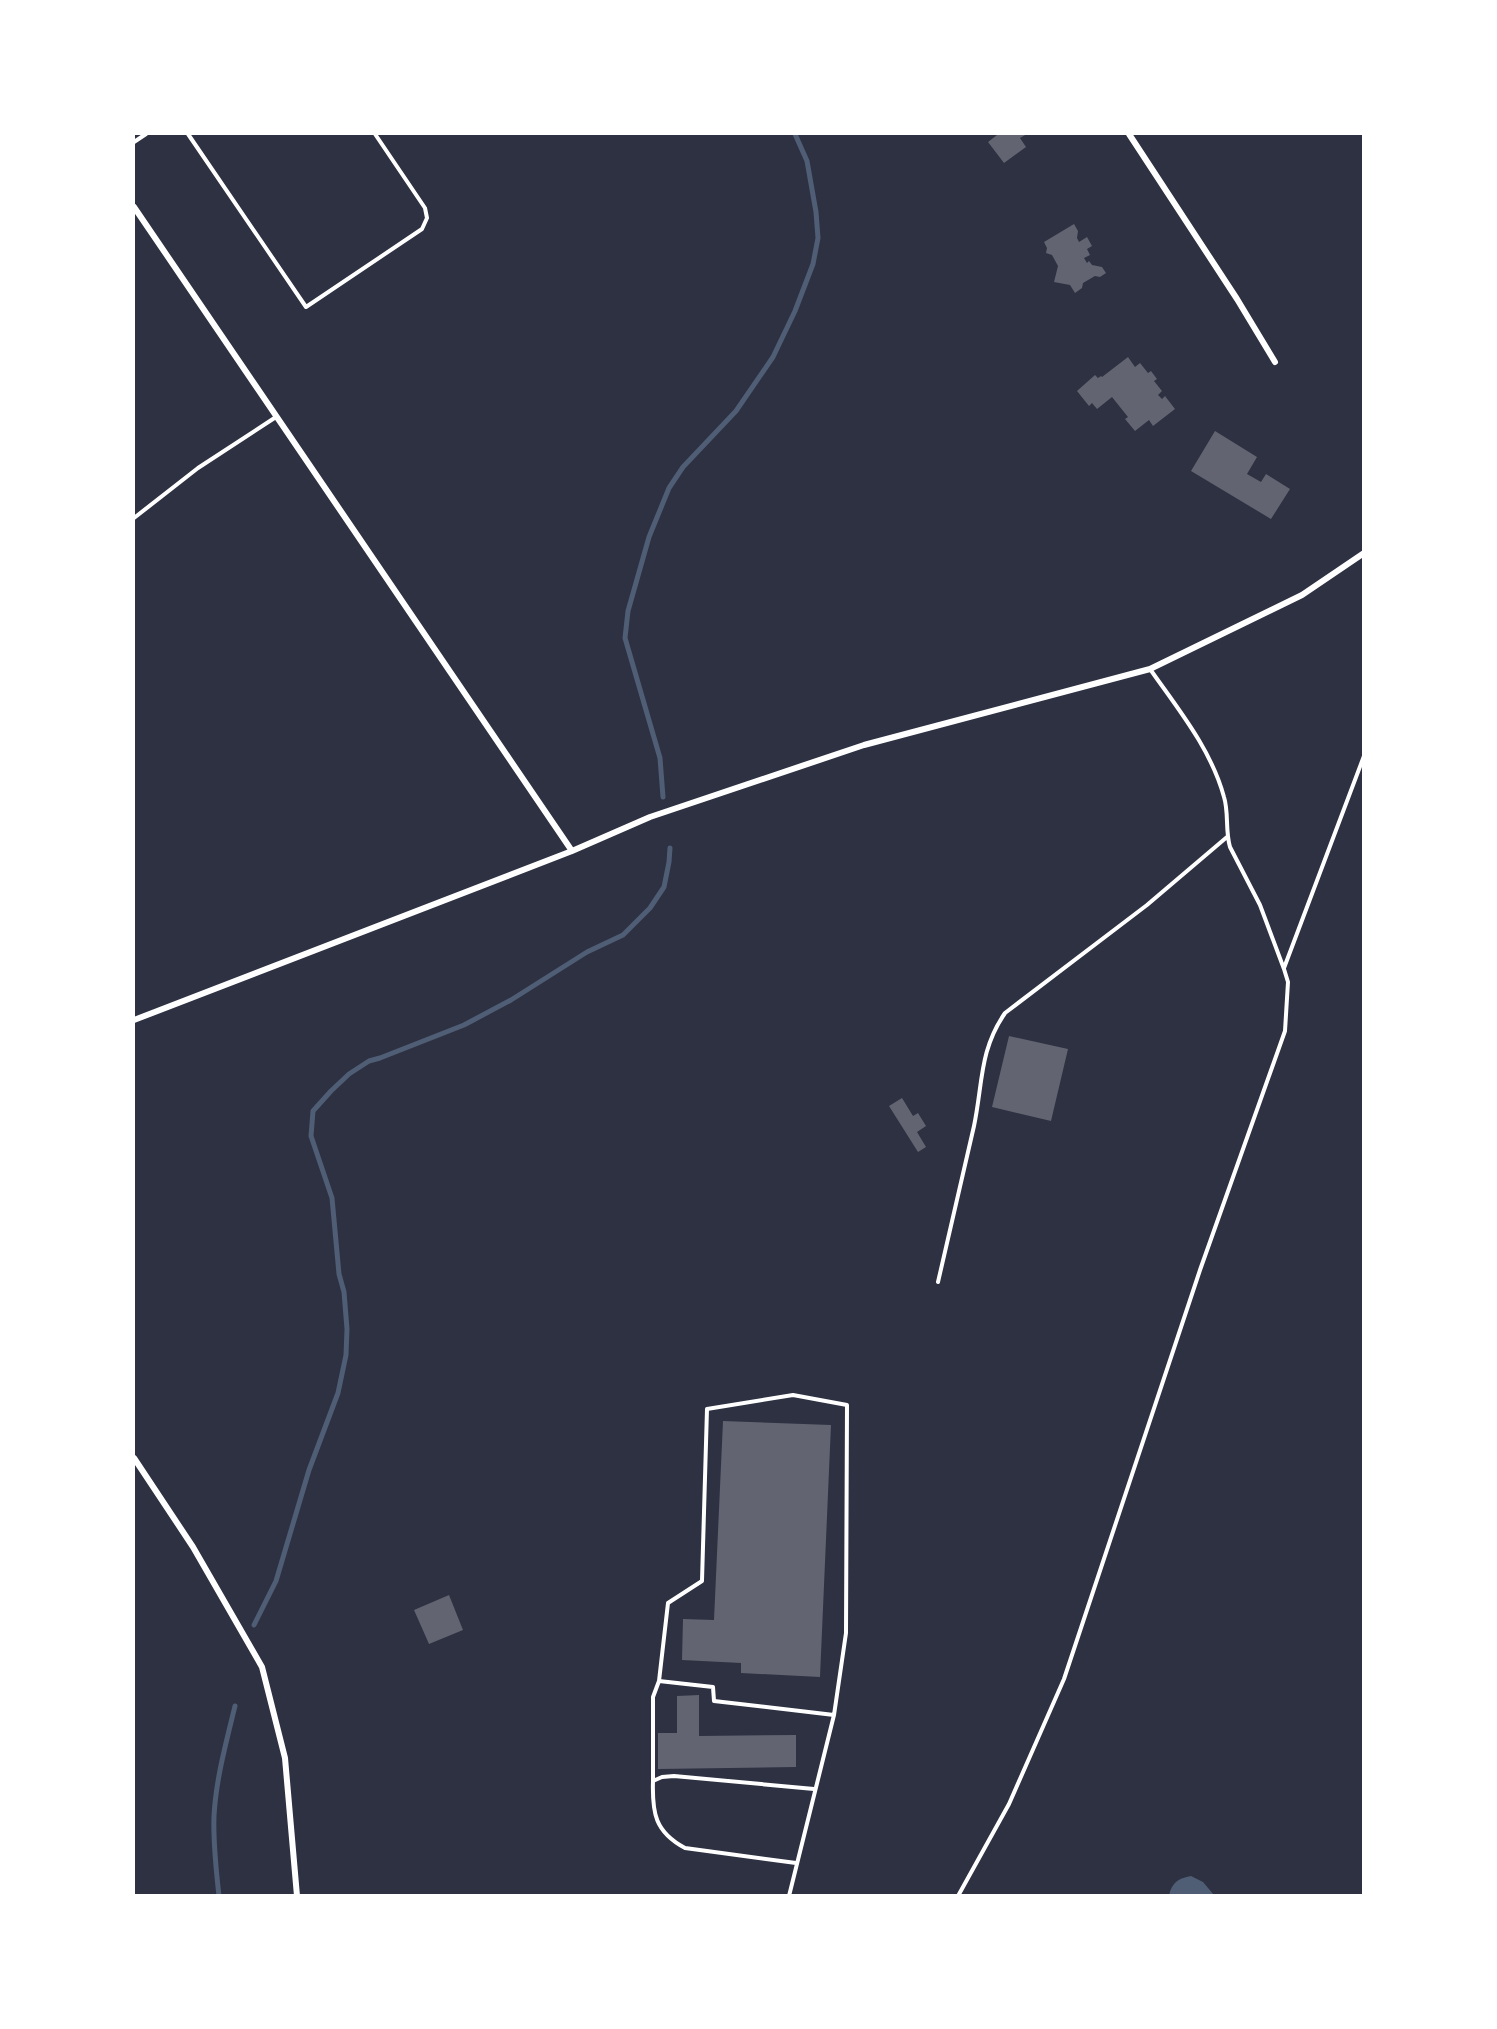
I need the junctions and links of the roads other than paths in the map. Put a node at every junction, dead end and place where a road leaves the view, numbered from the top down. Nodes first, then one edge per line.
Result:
1 (146, 134) edge
2 (188, 134) edge
3 (375, 134) edge
4 (1129, 134) edge
5 (134, 142) edge
6 (134, 207) edge
7 (1275, 362) dead end
8 (276, 417) junction
9 (134, 518) edge
10 (1364, 553) edge
11 (1150, 669) junction
12 (1364, 756) edge
13 (1227, 837) junction
14 (572, 851) junction
15 (1284, 969) junction
16 (134, 1020) edge
17 (938, 1281) dead end
18 (134, 1458) edge
19 (659, 1681) junction
20 (834, 1715) junction
21 (653, 1781) junction
22 (814, 1789) junction
23 (795, 1863) junction
24 (297, 1896) edge
25 (789, 1896) edge
26 (958, 1896) edge

1 - 5 lane
2 - 3 lane
4 - 7 street
6 - 8 street
8 - 9 lane
8 - 14 street
10 - 11 street
11 - 13 lane
11 - 14 street
12 - 15 lane
13 - 15 lane
13 - 17 lane
14 - 16 street
15 - 26 lane
18 - 24 street
19 - 20 lane
19 - 20 lane
19 - 21 lane
20 - 22 lane
21 - 22 lane
21 - 23 lane
22 - 23 lane
23 - 25 lane

